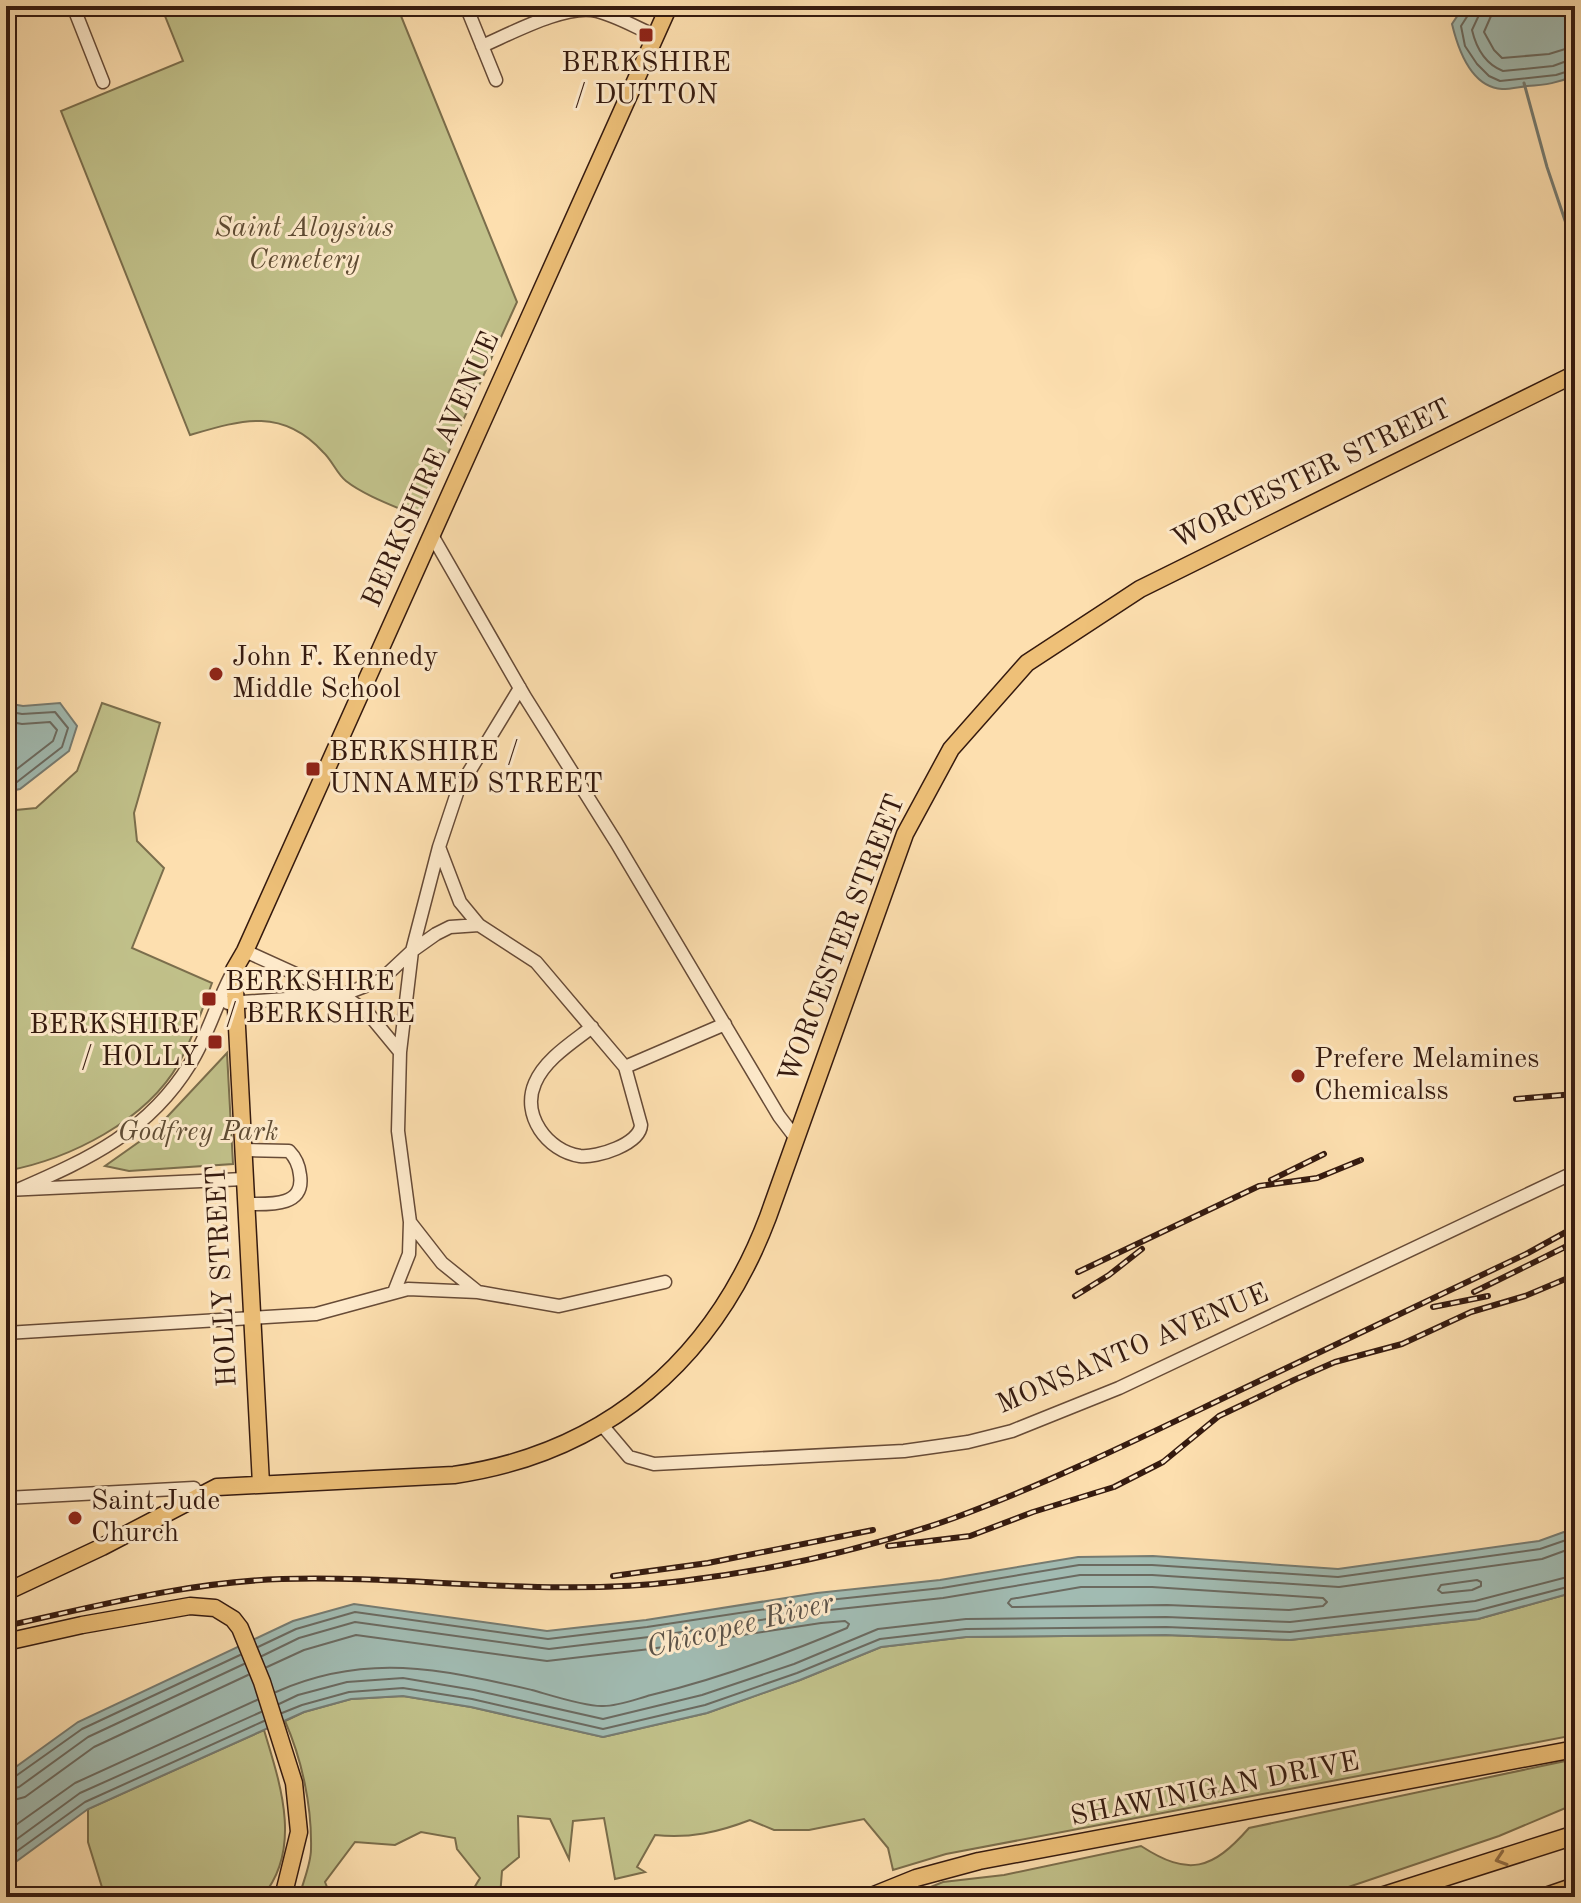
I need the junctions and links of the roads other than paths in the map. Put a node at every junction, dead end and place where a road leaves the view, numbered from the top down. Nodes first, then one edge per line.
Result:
1 (73, 6) edge
2 (466, 6) edge
3 (669, 6) edge
4 (549, 12) edge
5 (656, 36) junction
6 (482, 46) junction
7 (496, 80) dead end
8 (103, 82) dead end
9 (1575, 374) edge
10 (433, 537) junction
11 (520, 688) junction
12 (439, 847) junction
13 (479, 925) junction
14 (245, 951) junction
15 (412, 951) junction
16 (234, 970) junction
17 (342, 995) junction
18 (236, 1002) junction
19 (218, 1004) junction
20 (725, 1024) junction
21 (592, 1027) junction
22 (400, 1052) junction
23 (625, 1067) junction
24 (795, 1137) junction
25 (242, 1150) junction
26 (1575, 1172) edge
27 (244, 1179) junction
28 (20, 1189) junction
29 (6, 1190) edge
30 (245, 1204) junction
31 (410, 1222) junction
32 (665, 1282) dead end
33 (394, 1292) junction
34 (478, 1292) junction
35 (252, 1319) junction
36 (6, 1333) edge
37 (602, 1425) junction
38 (261, 1484) junction
39 (194, 1488) dead end
40 (6, 1498) edge
41 (6, 1592) edge
42 (6, 1642) edge
43 (1575, 1749) edge
44 (1575, 1835) edge
45 (1575, 1887) edge
46 (283, 1897) edge
47 (869, 1897) edge
48 (1381, 1897) edge
49 (1546, 1897) edge

1 - 8 street
2 - 6 street
3 - 5 main road, BERKSHIRE AVENUE
4 - 5 street
4 - 6 street
5 - 10 main road, BERKSHIRE AVENUE
6 - 7 street
9 - 24 main road, WORCESTER STREET
10 - 11 street
10 - 14 main road, BERKSHIRE AVENUE
11 - 12 street
11 - 20 street
12 - 13 street
12 - 15 street
13 - 15 street
13 - 21 street
14 - 16 main road, BERKSHIRE AVENUE
14 - 17 street
15 - 17 street
15 - 22 street
16 - 18 main road, HOLLY STREET
16 - 19 street, BERKSHIRE AVENUE
17 - 18 street
17 - 22 street
18 - 19 street
18 - 25 main road, HOLLY STREET
19 - 28 street, BERKSHIRE AVENUE
20 - 23 street
20 - 24 street
21 - 23 street
21 - 23 street
22 - 31 street
24 - 37 main road, WORCESTER STREET
25 - 27 main road, HOLLY STREET
25 - 30 street
26 - 37 street, MONSANTO AVENUE
27 - 28 street
27 - 30 main road, HOLLY STREET
28 - 29 street
30 - 35 main road, HOLLY STREET
31 - 33 street
31 - 34 street
32 - 34 street
33 - 34 street
33 - 35 street
35 - 36 street
35 - 38 main road, HOLLY STREET
37 - 38 main road, WORCESTER STREET
38 - 41 main road, WORCESTER STREET
39 - 40 street
42 - 46 main road
43 - 47 main road, SHAWINIGAN DRIVE
44 -> 48 highway
45 - 49 highway

